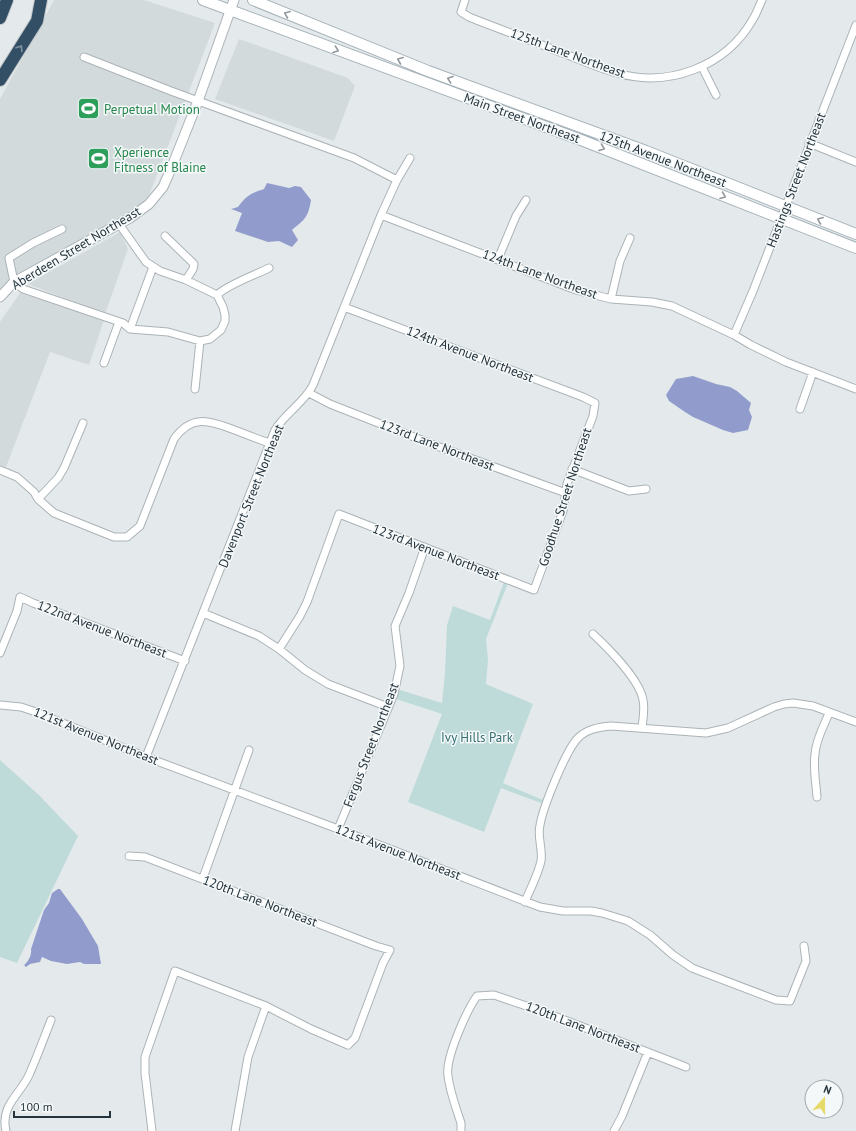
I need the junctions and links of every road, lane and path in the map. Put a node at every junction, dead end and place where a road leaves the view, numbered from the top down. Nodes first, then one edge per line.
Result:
1 (7, 0) edge
2 (41, 0) edge
3 (51, 0) edge
4 (203, 0) edge
5 (234, 0) edge
6 (253, 0) edge
7 (464, 0) edge
8 (762, 0) edge
9 (230, 10) junction
10 (0, 18) edge
11 (37, 21) junction
12 (856, 25) edge
13 (84, 57) dead end
14 (702, 67) junction
15 (0, 80) edge
16 (716, 95) dead end
17 (198, 101) junction
18 (809, 143) junction
19 (410, 158) dead end
20 (856, 162) edge
21 (397, 180) junction
22 (526, 200) dead end
23 (785, 206) junction
24 (380, 215) junction
25 (781, 218) junction
26 (119, 224) junction
27 (62, 229) dead end
28 (856, 234) edge
29 (165, 236) dead end
30 (630, 238) dead end
31 (856, 248) edge
32 (498, 259) junction
33 (153, 267) junction
34 (269, 268) dead end
35 (186, 280) junction
36 (14, 282) junction
37 (216, 295) junction
38 (0, 297) edge
39 (611, 299) junction
40 (344, 307) junction
41 (119, 322) junction
42 (130, 329) junction
43 (734, 335) junction
44 (200, 341) junction
45 (104, 363) dead end
46 (813, 372) junction
47 (856, 388) edge
48 (195, 389) dead end
49 (309, 393) junction
50 (595, 403) joint
51 (800, 409) dead end
52 (83, 423) dead end
53 (270, 443) junction
54 (572, 469) junction
55 (0, 470) edge
56 (646, 489) dead end
57 (566, 493) junction
58 (38, 499) junction
59 (425, 547) junction
60 (534, 590) joint
61 (203, 613) junction
62 (593, 634) dead end
63 (279, 649) junction
64 (0, 653) edge
65 (184, 661) junction
66 (0, 705) edge
67 (388, 707) junction
68 (829, 712) junction
69 (856, 722) edge
70 (642, 728) junction
71 (249, 750) dead end
72 (146, 757) junction
73 (234, 790) junction
74 (817, 797) dead end
75 (338, 828) junction
76 (129, 856) dead end
77 (203, 878) junction
78 (526, 902) junction
79 (804, 946) dead end
80 (266, 1006) junction
81 (51, 1020) dead end
82 (648, 1052) junction
83 (686, 1067) dead end
84 (6, 1131) edge
85 (152, 1131) edge
86 (235, 1131) edge
87 (461, 1131) edge
88 (614, 1131) edge

1 - 10 highway
2 - 11 highway
3 - 11 highway
4 - 9 main road, Main Street Northeast
5 - 9 street, Aberdeen Street Northeast
23 -> 6 main road, 125th Avenue Northeast
7 - 14 street, 125th Lane Northeast
8 - 14 street
9 - 17 street, Aberdeen Street Northeast
9 -> 25 main road, Main Street Northeast
15 -> 11 highway
12 - 18 street, Hastings Street Northeast
13 - 17 street
14 - 16 street
17 - 21 street
17 - 26 street, Aberdeen Street Northeast
18 - 20 street
18 - 23 street, Hastings Street Northeast
19 - 21 street, Davenport Street Northeast
21 - 24 street, Davenport Street Northeast
22 - 32 street
23 - 25 street, Hastings Street Northeast
28 -> 23 main road, 125th Avenue Northeast
24 - 32 street, 124th Lane Northeast
24 - 40 street, Davenport Street Northeast
25 - 31 main road, Main Street Northeast
25 - 43 street, Hastings Street Northeast
26 - 33 street
26 - 36 street, Aberdeen Street Northeast
27 - 36 street
29 - 35 street
30 - 39 street
32 - 39 street, 124th Lane Northeast
33 - 35 street
33 - 42 street
34 - 37 street
35 - 37 street
36 - 38 street, Aberdeen Street Northeast
36 - 41 street
37 - 44 street
39 - 43 street, 124th Lane Northeast
40 - 49 street, Davenport Street Northeast
40 - 50 street, 124th Avenue Northeast
41 - 42 street
41 - 45 street
42 - 44 street
43 - 46 street, 124th Lane Northeast
44 - 48 street
46 - 47 street, 124th Lane Northeast
46 - 51 street
49 - 53 street, Davenport Street Northeast
49 - 57 street, 123rd Lane Northeast
50 - 54 street, Goodhue Street Northeast
52 - 58 street
53 - 58 street
53 - 61 street, Davenport Street Northeast
54 - 56 street
54 - 57 street, Goodhue Street Northeast
55 - 58 street
57 - 60 street, Goodhue Street Northeast
59 - 60 street, 123rd Avenue Northeast
59 - 63 street, 123rd Avenue Northeast
59 - 67 street, Fergus Street Northeast
61 - 63 street
61 - 65 street, Davenport Street Northeast
62 - 70 street
63 - 67 street
64 - 65 street, 122nd Avenue Northeast
65 - 72 street, Davenport Street Northeast
66 - 72 street, 121st Avenue Northeast
67 - 75 street, Fergus Street Northeast
68 - 69 street
68 - 70 street
68 - 74 street
70 - 78 street
71 - 73 street
72 - 73 street, 121st Avenue Northeast
73 - 75 street, 121st Avenue Northeast
73 - 77 street
75 - 78 street, 121st Avenue Northeast
76 - 77 street, 120th Lane Northeast
77 - 80 street, 120th Lane Northeast
78 - 79 street, 121st Avenue Northeast
80 - 85 street
80 - 86 street
81 - 84 street
82 - 83 street, 120th Lane Northeast
82 - 87 street, 120th Lane Northeast
82 - 88 street

